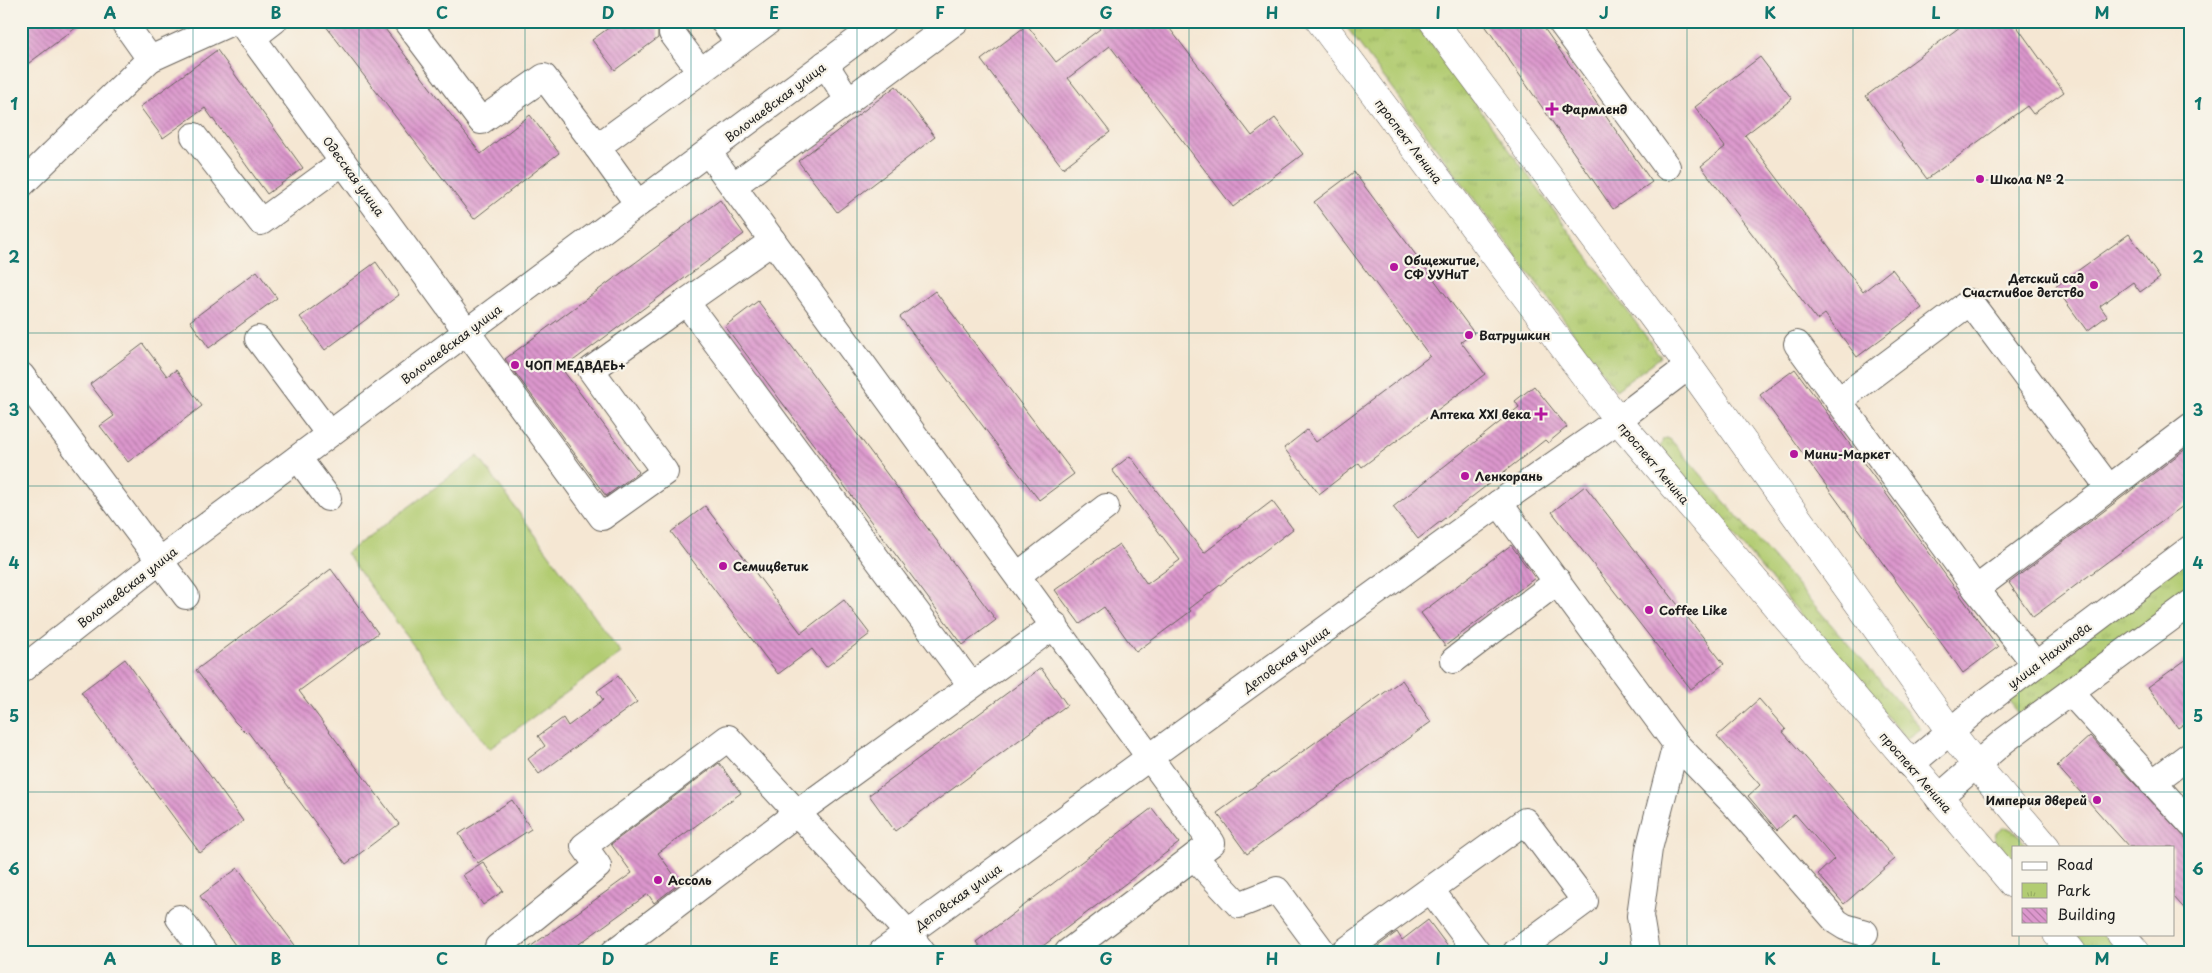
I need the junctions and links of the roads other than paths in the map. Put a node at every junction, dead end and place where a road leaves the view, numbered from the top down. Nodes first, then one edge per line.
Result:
1 (123, 21) edge
2 (274, 21) edge
3 (406, 21) edge
4 (723, 21) edge
5 (769, 21) edge
6 (883, 21) edge
7 (956, 21) edge
8 (1320, 21) edge
9 (1433, 21) edge
10 (1560, 21) edge
11 (242, 27) edge
12 (854, 30) edge
13 (672, 33) dead end
14 (739, 43) junction
15 (150, 59) junction
16 (825, 64) junction
17 (700, 72) junction
18 (849, 101) junction
19 (194, 136) dead end
20 (597, 147) junction
21 (708, 152) junction
22 (344, 162) junction
23 (1667, 167) dead end
24 (21, 185) edge
25 (733, 186) junction
26 (638, 204) junction
27 (774, 241) junction
28 (686, 302) junction
29 (468, 331) junction
30 (258, 339) dead end
31 (1796, 344) dead end
32 (1689, 366) junction
33 (21, 375) edge
34 (1838, 401) junction
35 (1618, 420) junction
36 (2191, 426) edge
37 (329, 434) junction
38 (298, 458) junction
39 (2109, 488) junction
40 (328, 498) dead end
41 (1499, 503) junction
42 (1106, 507) dead end
43 (2191, 548) edge
44 (161, 560) junction
45 (1018, 575) junction
46 (1558, 581) junction
47 (1976, 589) junction
48 (186, 596) dead end
49 (2191, 603) edge
50 (1055, 625) junction
51 (1454, 660) dead end
52 (2035, 664) junction
53 (21, 670) edge
54 (972, 685) junction
55 (2070, 692) junction
56 (1950, 731) junction
57 (1676, 744) junction
58 (2191, 754) edge
59 (1151, 757) junction
60 (1910, 765) junction
61 (1976, 765) junction
62 (2152, 783) junction
63 (1938, 798) junction
64 (797, 813) junction
65 (2191, 824) edge
66 (2045, 846) edge
67 (1194, 857) junction
68 (2012, 883) edge
69 (1430, 890) junction
70 (179, 918) dead end
71 (1865, 933) dead end
72 (2058, 936) edge
73 (2123, 936) edge
74 (915, 942) edge
75 (204, 952) edge
76 (502, 952) edge
77 (614, 952) edge
78 (882, 952) edge
79 (1068, 952) edge
80 (1323, 952) edge
81 (1344, 952) edge
82 (1477, 952) edge
83 (1516, 952) edge
84 (1646, 952) edge
85 (2072, 952) edge
86 (2136, 952) edge

1 - 15 street
2 - 11 street
3 - 20 street
4 - 14 street
5 - 14 street
6 - 12 street, Волочаевская улица
7 - 18 street
8 - 35 main road, проспект Ленина
9 - 32 main road
10 - 23 street
11 - 15 street
11 - 22 street, Одесская улица
12 - 16 street, Волочаевская улица
13 - 17 street
14 - 17 street
15 - 24 street
16 - 18 street
16 - 21 street, Волочаевская улица
17 - 20 street
18 - 25 street
19 - 22 street
20 - 26 street
21 - 25 street
21 - 26 street, Волочаевская улица
22 - 29 street, Одесская улица
25 - 27 street
26 - 29 street, Волочаевская улица
27 - 28 street
27 - 45 street
28 - 29 street, Одесская улица
28 - 54 street
29 - 37 street, Волочаевская улица
30 - 37 street
31 - 34 street
32 - 35 street, Деповская улица
32 - 56 main road
33 - 44 street
34 - 39 street
34 - 47 street
35 - 41 street, Деповская улица
35 - 60 main road, проспект Ленина
36 - 39 street
37 - 38 street, Волочаевская улица
38 - 40 street
38 - 44 street, Волочаевская улица
39 - 47 street
41 - 46 street
41 - 59 street, Деповская улица
42 - 45 street
43 - 52 street, улица Нахимова
44 - 48 street
44 - 53 street, Волочаевская улица
45 - 50 street
46 - 51 street
46 - 57 street
47 - 52 street
49 - 55 street
50 - 54 street
50 - 59 street
52 - 56 street, улица Нахимова
54 - 64 street
55 - 61 street
55 - 62 street
56 - 60 street, улица Нахимова
56 - 61 main road
57 - 71 street
57 - 84 street
58 - 62 street
59 - 67 street
59 - 74 street, Деповская улица
60 - 63 main road, проспект Ленина
61 - 63 street
61 - 66 main road
62 - 65 street
63 - 68 main road, проспект Ленина
64 - 74 street
64 - 76 street
64 - 77 street
67 - 79 street
67 - 80 street
69 - 81 street
69 - 82 street
69 - 83 street
70 - 75 street
72 - 85 main road
73 - 86 main road
74 - 78 street, Деповская улица

